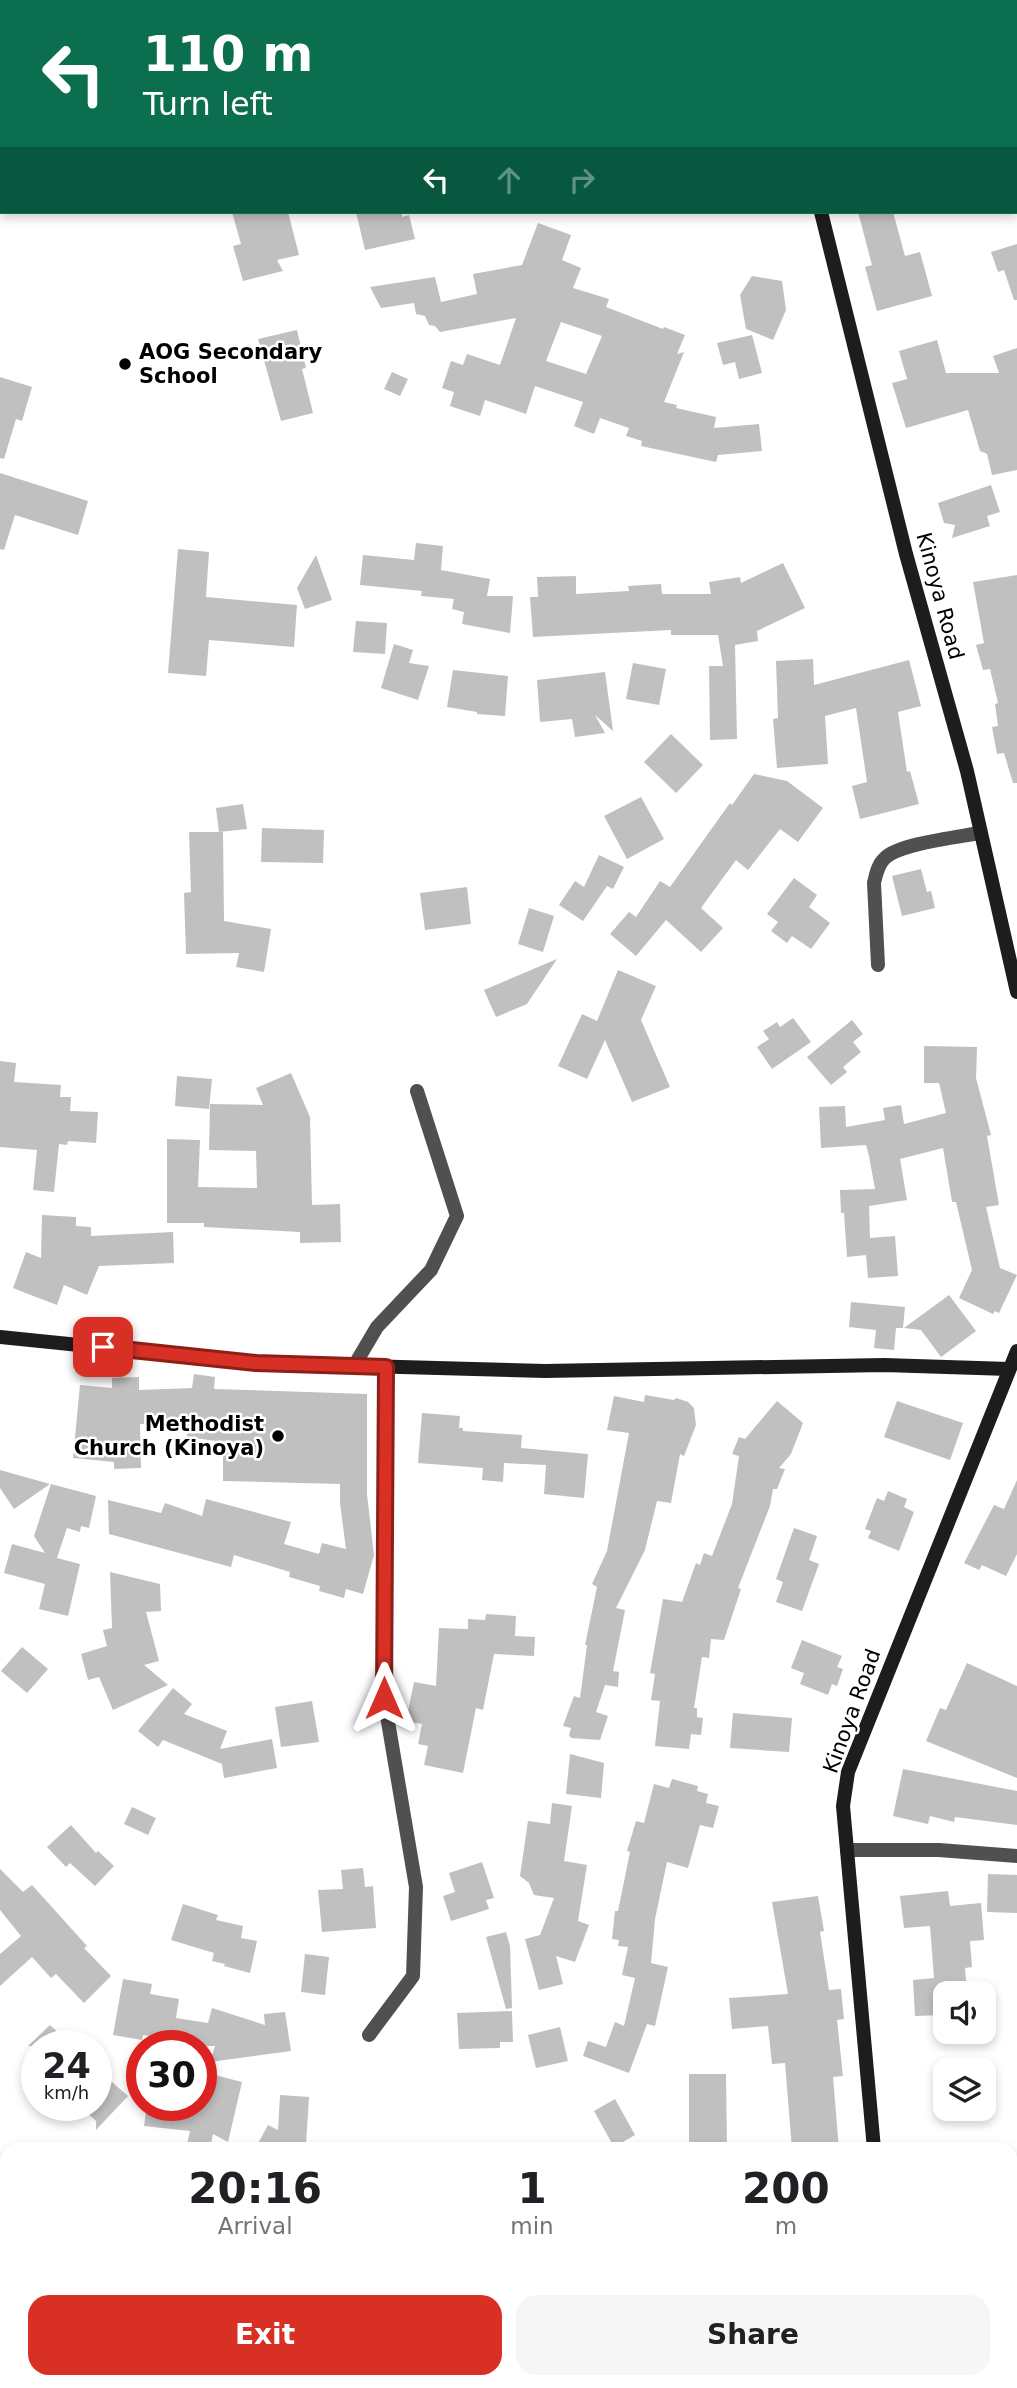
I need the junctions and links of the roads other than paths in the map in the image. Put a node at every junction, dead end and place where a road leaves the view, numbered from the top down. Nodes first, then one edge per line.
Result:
1 (821, 214) edge
2 (979, 833) junction
3 (878, 965) dead end
4 (1017, 992) edge
5 (417, 1091) dead end
6 (0, 1337) edge
7 (1017, 1351) edge
8 (354, 1366) junction
9 (386, 1367) junction
10 (1010, 1369) junction
11 (847, 1850) junction
12 (1017, 1856) edge
13 (369, 2035) dead end
14 (873, 2142) edge

1 - 2 main road, Kinoya Road
2 - 3 street
2 - 4 main road, Kinoya Road
5 - 8 street
6 - 8 main road
7 - 10 main road, Kinoya Road
8 - 9 main road
9 - 10 main road
9 - 13 street
10 - 11 main road, Kinoya Road
11 - 12 street
11 - 14 main road, Kinoya Road

